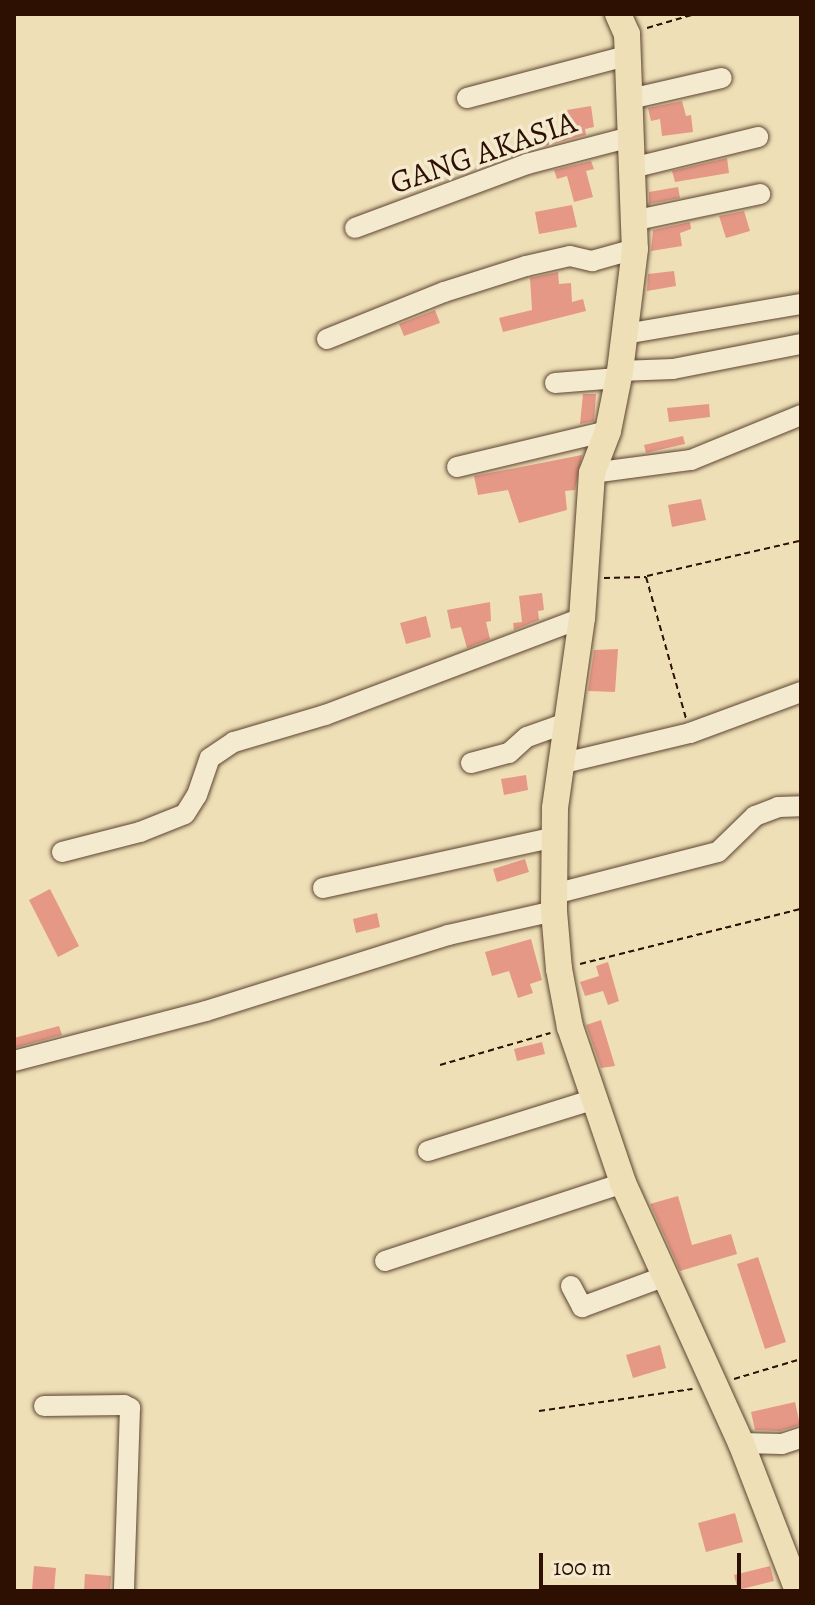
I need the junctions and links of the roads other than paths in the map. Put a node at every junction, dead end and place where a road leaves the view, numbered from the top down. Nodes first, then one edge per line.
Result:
1 (624, 35) edge
2 (722, 78) dead end
3 (467, 98) dead end
4 (630, 99) junction
5 (631, 137) junction
6 (758, 137) dead end
7 (632, 168) junction
8 (760, 194) dead end
9 (637, 220) junction
10 (355, 228) dead end
11 (635, 249) junction
12 (801, 304) edge
13 (625, 334) junction
14 (327, 339) dead end
15 (801, 344) edge
16 (619, 375) junction
17 (555, 383) dead end
18 (801, 415) edge
19 (608, 431) junction
20 (457, 467) dead end
21 (592, 473) junction
22 (582, 618) junction
23 (801, 692) edge
24 (569, 722) junction
25 (471, 763) dead end
26 (564, 763) junction
27 (801, 806) edge
28 (555, 837) junction
29 (62, 852) dead end
30 (323, 888) dead end
31 (554, 903) junction
32 (14, 1061) edge
33 (592, 1100) junction
34 (428, 1151) dead end
35 (623, 1183) junction
36 (385, 1261) dead end
37 (663, 1277) junction
38 (571, 1286) dead end
39 (44, 1406) dead end
40 (801, 1438) edge
41 (741, 1443) junction
42 (124, 1591) edge
43 (798, 1591) edge

1 - 3 street
1 - 4 main road
2 - 4 street
4 - 5 main road
5 - 7 main road
5 - 10 street, GANG AKASIA
6 - 7 street
7 - 9 main road
8 - 9 street
9 - 11 main road
11 - 13 main road
11 - 14 street
12 - 13 street
13 - 16 main road
15 - 16 street
16 - 17 street
16 - 19 main road
18 - 21 street
19 - 20 street
19 - 21 main road
21 - 22 main road
22 - 24 main road
22 - 29 street
23 - 26 street
24 - 25 street
24 - 26 main road
26 - 28 main road
27 - 31 street
28 - 30 street
28 - 31 main road
31 - 32 street
31 - 33 main road
33 - 34 street
33 - 35 main road
35 - 36 street
35 - 37 main road
37 - 38 street
37 - 41 main road
39 - 42 street
40 - 41 street
41 - 43 main road

